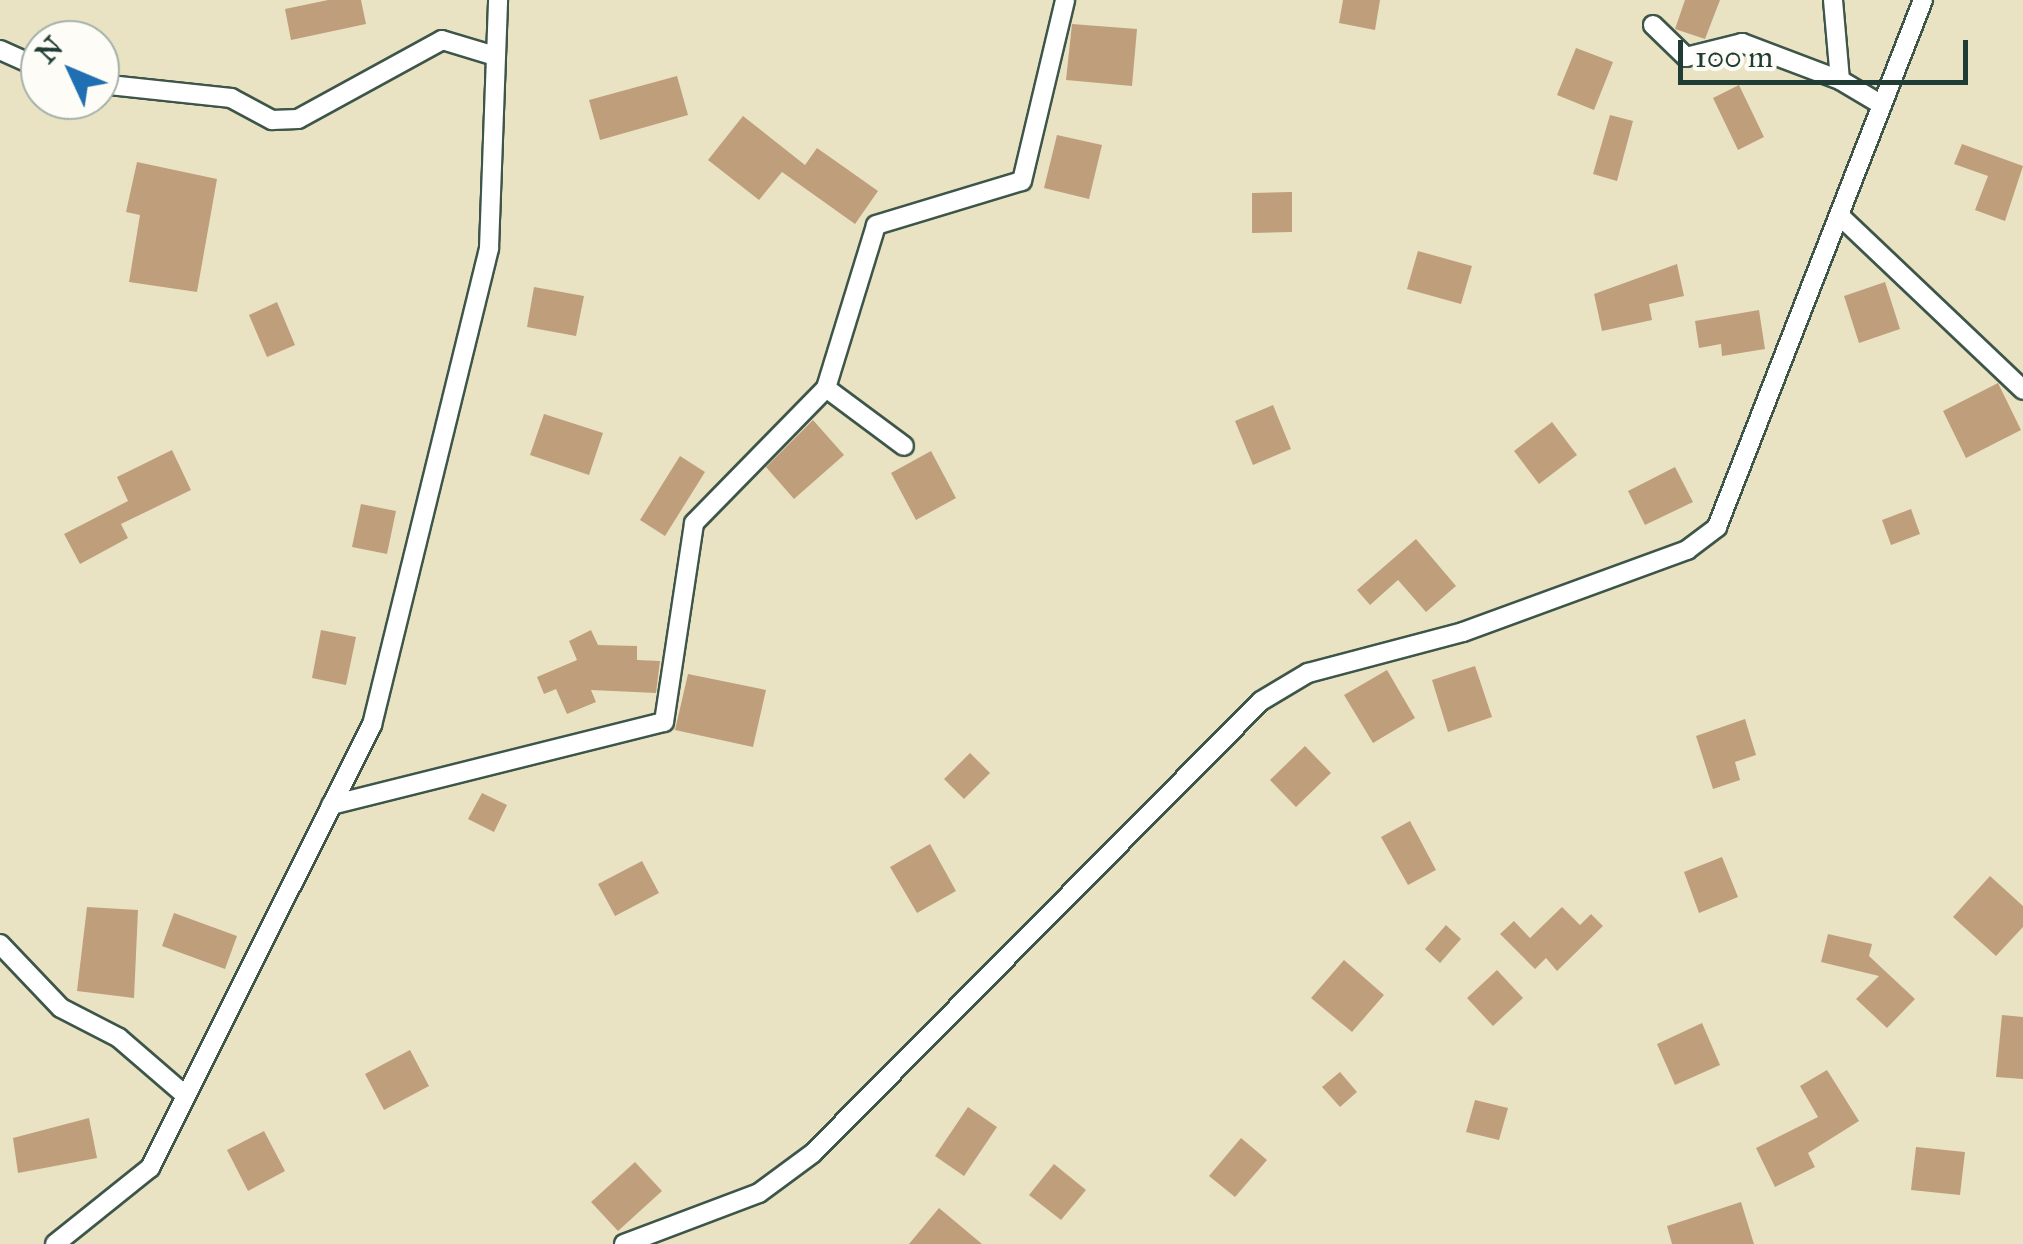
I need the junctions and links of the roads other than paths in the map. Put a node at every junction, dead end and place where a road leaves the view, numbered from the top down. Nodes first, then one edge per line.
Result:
1 (498, 0) edge
2 (1065, 0) edge
3 (1833, 0) edge
4 (1924, 0) edge
5 (1652, 26) dead end
6 (495, 56) junction
7 (1840, 80) junction
8 (120, 86) edge
9 (1882, 105) junction
10 (1841, 218) junction
11 (826, 388) junction
12 (2023, 390) edge
13 (904, 446) dead end
14 (331, 805) junction
15 (0, 944) edge
16 (185, 1094) junction
17 (55, 1244) edge
18 (624, 1244) edge

1 - 6 street
2 - 11 street
3 - 7 street
4 - 9 street
5 - 7 street
6 - 8 street
6 - 14 street
7 - 9 street
9 - 10 street
10 - 12 street
10 - 18 street
11 - 13 street
11 - 14 street
14 - 16 street
15 - 16 street
16 - 17 street

